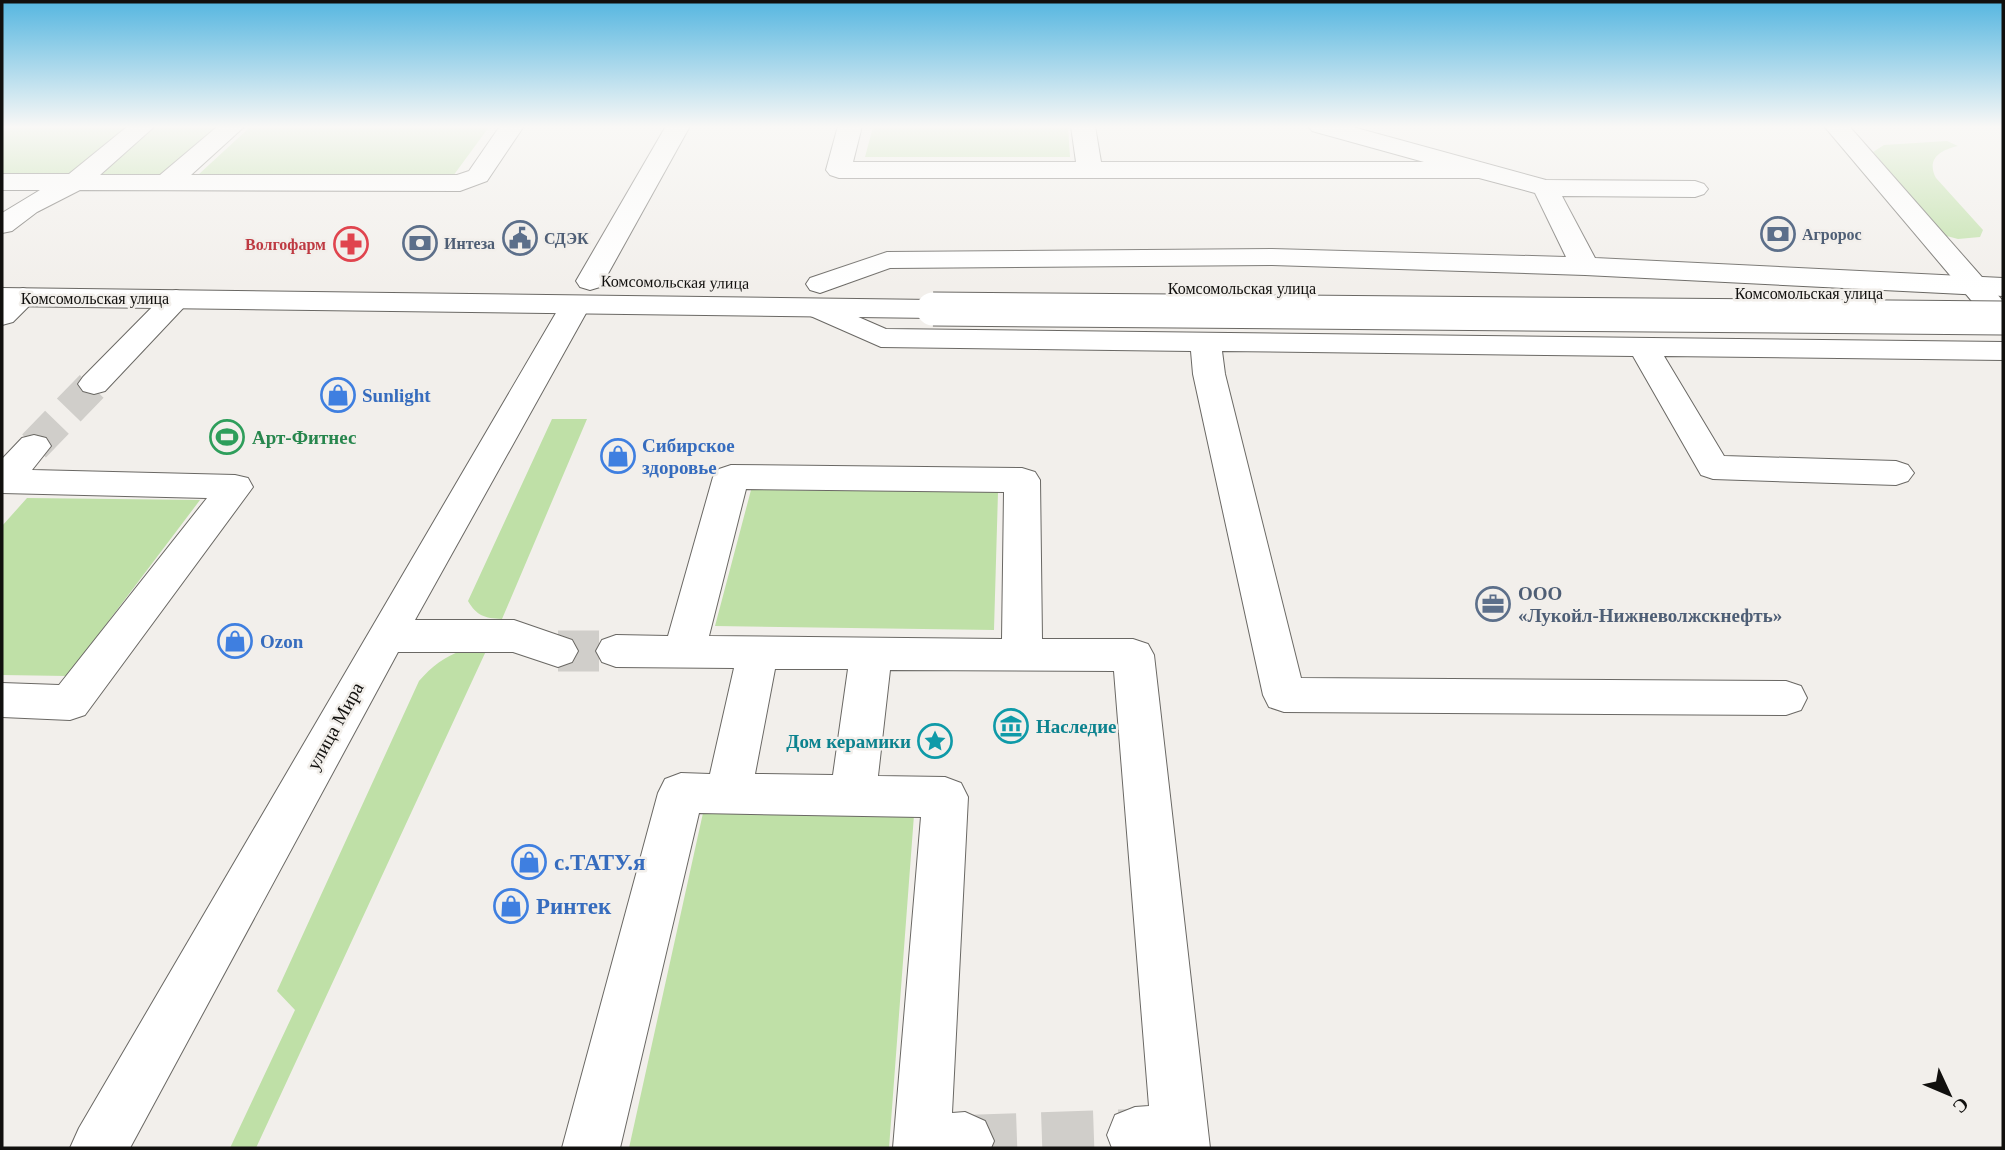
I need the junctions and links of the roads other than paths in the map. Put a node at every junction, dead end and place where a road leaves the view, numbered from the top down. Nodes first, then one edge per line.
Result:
1 (78, 180) edge
2 (170, 180) edge
3 (469, 180) edge
4 (648, 180) edge
5 (1514, 180) edge
6 (1884, 180) edge
7 (2, 182) edge
8 (74, 183) junction
9 (166, 183) junction
10 (1545, 188) junction
11 (1695, 189) dead end
12 (2, 225) edge
13 (1585, 266) junction
14 (583, 294) junction
15 (818, 296) junction
16 (176, 299) junction
17 (1998, 303) edge
18 (9, 304) edge
19 (1205, 342) junction
20 (1643, 347) junction
21 (2003, 351) edge
22 (94, 384) tunnel mouth
23 (34, 446) tunnel mouth
24 (1896, 473) dead end
25 (2, 480) edge
26 (386, 636) junction
27 (558, 651) tunnel mouth
28 (616, 651) tunnel mouth
29 (684, 652) junction
30 (758, 653) junction
31 (871, 653) junction
32 (1022, 655) junction
33 (1786, 698) dead end
34 (2, 701) edge
35 (728, 794) junction
36 (853, 795) junction
37 (1165, 1139) edge
38 (937, 1144) edge
39 (99, 1148) edge
40 (591, 1148) edge

1 - 8 street
2 - 9 street
3 - 9 street
4 - 14 street, улица Мира
5 - 10 street
6 - 17 street
7 - 8 street
8 - 9 street
8 - 12 street
10 - 11 street
10 - 13 street
13 - 15 street
13 - 17 street
14 - 15 street, Комсомольская улица
14 - 16 street, Комсомольская улица
14 - 26 street, улица Мира
15 - 17 street, Комсомольская улица, bridge
15 - 19 street
16 - 18 street, Комсомольская улица
16 - 22 street
19 - 20 street
19 - 33 street
20 - 21 street
20 - 24 street
23 - 25 street
25 - 34 street
26 - 27 street
26 - 39 street, улица Мира
28 - 29 street
29 - 30 street
29 - 32 street
30 - 31 street
30 - 35 street
31 - 32 street
31 - 36 street
32 - 37 street
35 - 36 street
35 - 40 street
36 - 38 street

